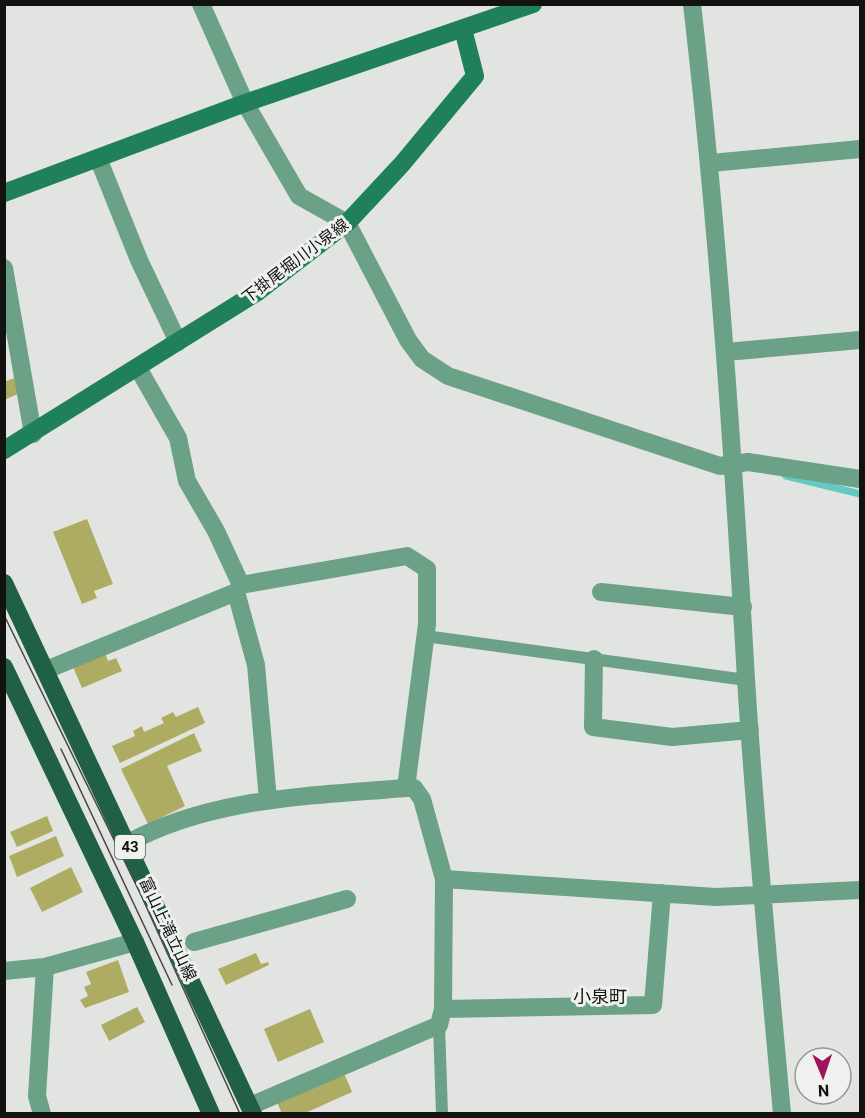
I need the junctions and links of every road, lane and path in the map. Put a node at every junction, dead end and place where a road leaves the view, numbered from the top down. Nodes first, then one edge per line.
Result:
1 (201, 4) edge
2 (533, 4) edge
3 (692, 4) edge
4 (463, 29) junction
5 (245, 103) junction
6 (861, 149) edge
7 (98, 158) junction
8 (711, 163) junction
9 (4, 193) edge
10 (348, 223) junction
11 (4, 268) edge
12 (861, 340) edge
13 (178, 342) junction
14 (726, 352) junction
15 (138, 368) junction
16 (33, 434) junction
17 (4, 450) edge
18 (734, 464) junction
19 (861, 479) edge
20 (4, 583) edge
21 (238, 588) junction
22 (601, 592) dead end
23 (743, 607) junction
24 (425, 636) junction
25 (594, 659) junction
26 (4, 667) edge
27 (46, 670) junction
28 (746, 680) junction
29 (750, 730) junction
30 (406, 788) junction
31 (268, 800) junction
32 (128, 843) junction
33 (444, 879) junction
34 (861, 890) edge
35 (662, 893) junction
36 (763, 895) junction
37 (347, 899) dead end
38 (135, 942) junction
39 (195, 942) dead end
40 (45, 967) junction
41 (4, 971) edge
42 (441, 1017) junction
43 (251, 1110) edge
44 (42, 1113) edge
45 (212, 1113) edge
46 (442, 1113) edge
47 (782, 1113) edge

1 - 5 street
2 - 4 main road
3 - 8 street
4 - 5 main road
4 - 10 main road, 下掛尾堀川小泉線
5 - 7 main road
5 - 10 street
6 - 8 street
7 - 9 main road
7 - 13 street
8 - 14 street
10 - 13 main road, 下掛尾堀川小泉線
10 - 18 street
11 - 16 street
12 - 14 street
13 - 15 main road, 下掛尾堀川小泉線
14 - 18 street
15 - 16 main road, 下掛尾堀川小泉線
15 - 21 street
16 - 17 main road, 下掛尾堀川小泉線
18 - 19 street
18 - 23 street
20 - 27 main road, 富山上滝立山線 / 43
21 - 24 street
21 - 27 street
21 - 31 street
22 - 23 street
23 - 28 street
24 - 25 lane
24 - 30 street
25 - 28 lane
25 - 29 street
26 - 38 main road, 43
27 - 32 main road, 富山上滝立山線 / 43
28 - 29 street
29 - 36 street
30 - 31 street
30 - 33 street
31 - 32 street
32 - 43 main road, 富山上滝立山線 / 43
33 - 35 street
33 - 42 street
34 - 36 street
35 - 36 street
35 - 42 street
36 - 47 street
37 - 39 street
38 - 40 street
38 - 45 main road, 43
40 - 41 street
40 - 44 street
42 - 43 street
42 - 46 lane

